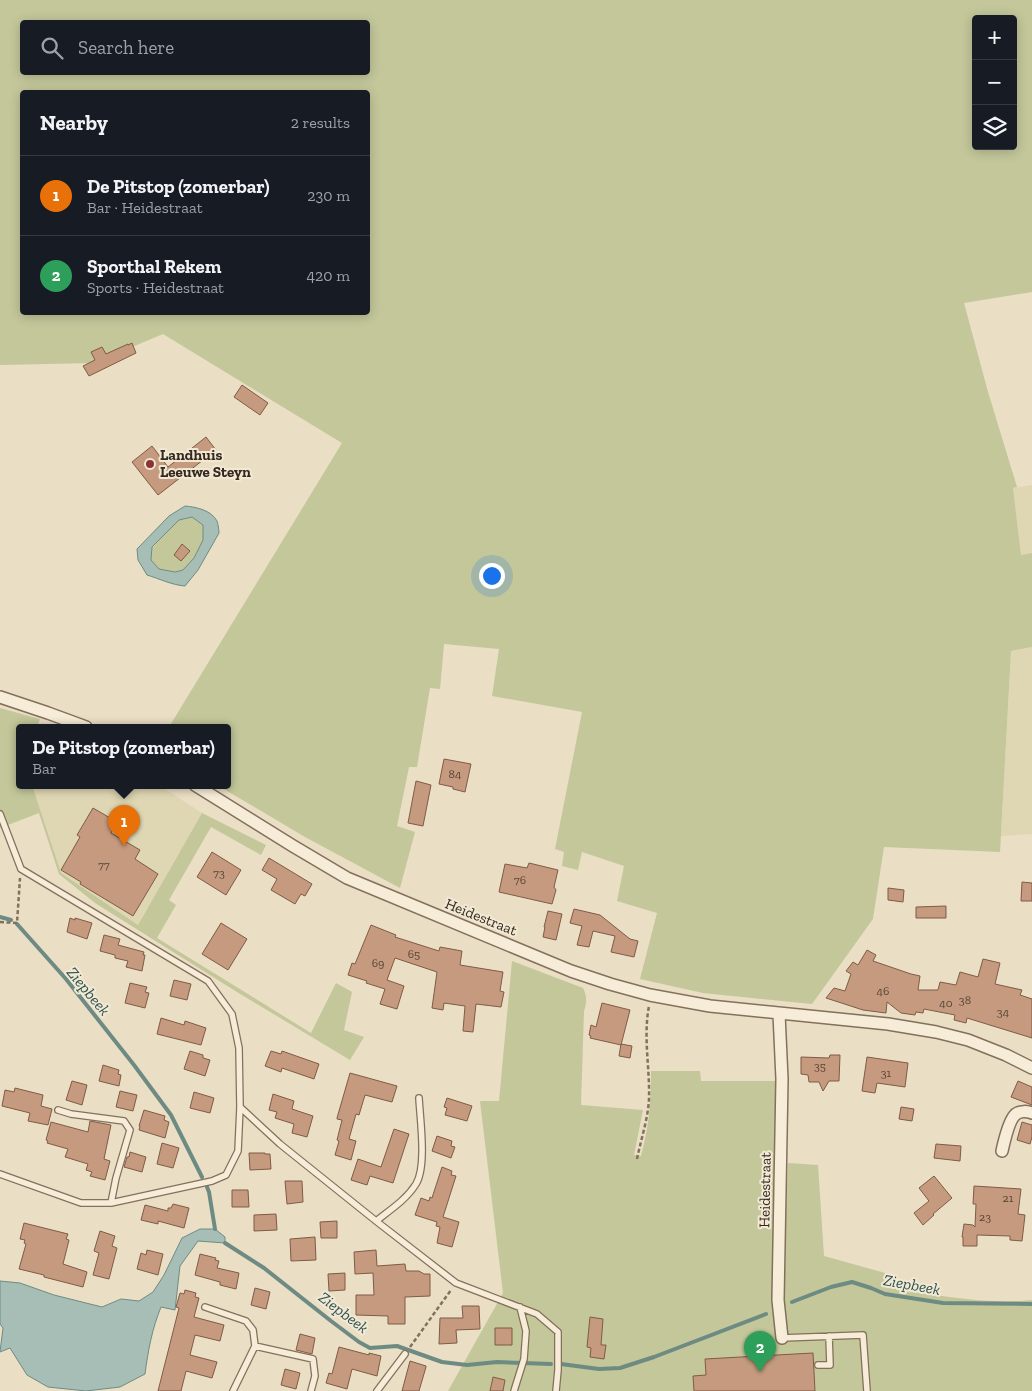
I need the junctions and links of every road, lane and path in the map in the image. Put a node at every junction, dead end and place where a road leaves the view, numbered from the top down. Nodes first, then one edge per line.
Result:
1 (0, 698) edge
2 (78, 724) edge
3 (202, 789) edge
4 (0, 814) edge
5 (21, 869) junction
6 (0, 922) edge
7 (650, 995) junction
8 (779, 1014) junction
9 (1032, 1068) edge
10 (419, 1098) dead end
11 (240, 1107) junction
12 (58, 1110) dead end
13 (1032, 1112) edge
14 (1002, 1151) dead end
15 (637, 1159) dead end
16 (0, 1174) edge
17 (111, 1203) junction
18 (376, 1221) junction
19 (456, 1283) junction
20 (205, 1307) dead end
21 (520, 1308) junction
22 (829, 1336) junction
23 (782, 1338) joint
24 (255, 1346) junction
25 (405, 1354) joint
26 (818, 1365) dead end
27 (233, 1391) edge
28 (311, 1391) edge
29 (377, 1391) edge
30 (514, 1391) edge
31 (556, 1391) edge
32 (867, 1391) edge

1 - 2 street
3 - 7 street, Heidestraat
4 - 5 lane
5 - 6 path
5 - 11 lane
7 - 8 street, Heidestraat
7 - 15 path
8 - 9 street, Heidestraat
8 - 23 street, Heidestraat
10 - 18 lane
11 - 17 lane
11 - 18 lane
12 - 17 lane
13 - 14 street
16 - 17 lane
18 - 19 lane
19 - 21 lane
19 - 25 path
20 - 24 lane
21 - 30 lane
21 - 31 lane
22 - 23 lane
22 - 26 lane
22 - 32 lane
24 - 27 lane
24 - 28 lane
25 - 29 lane

